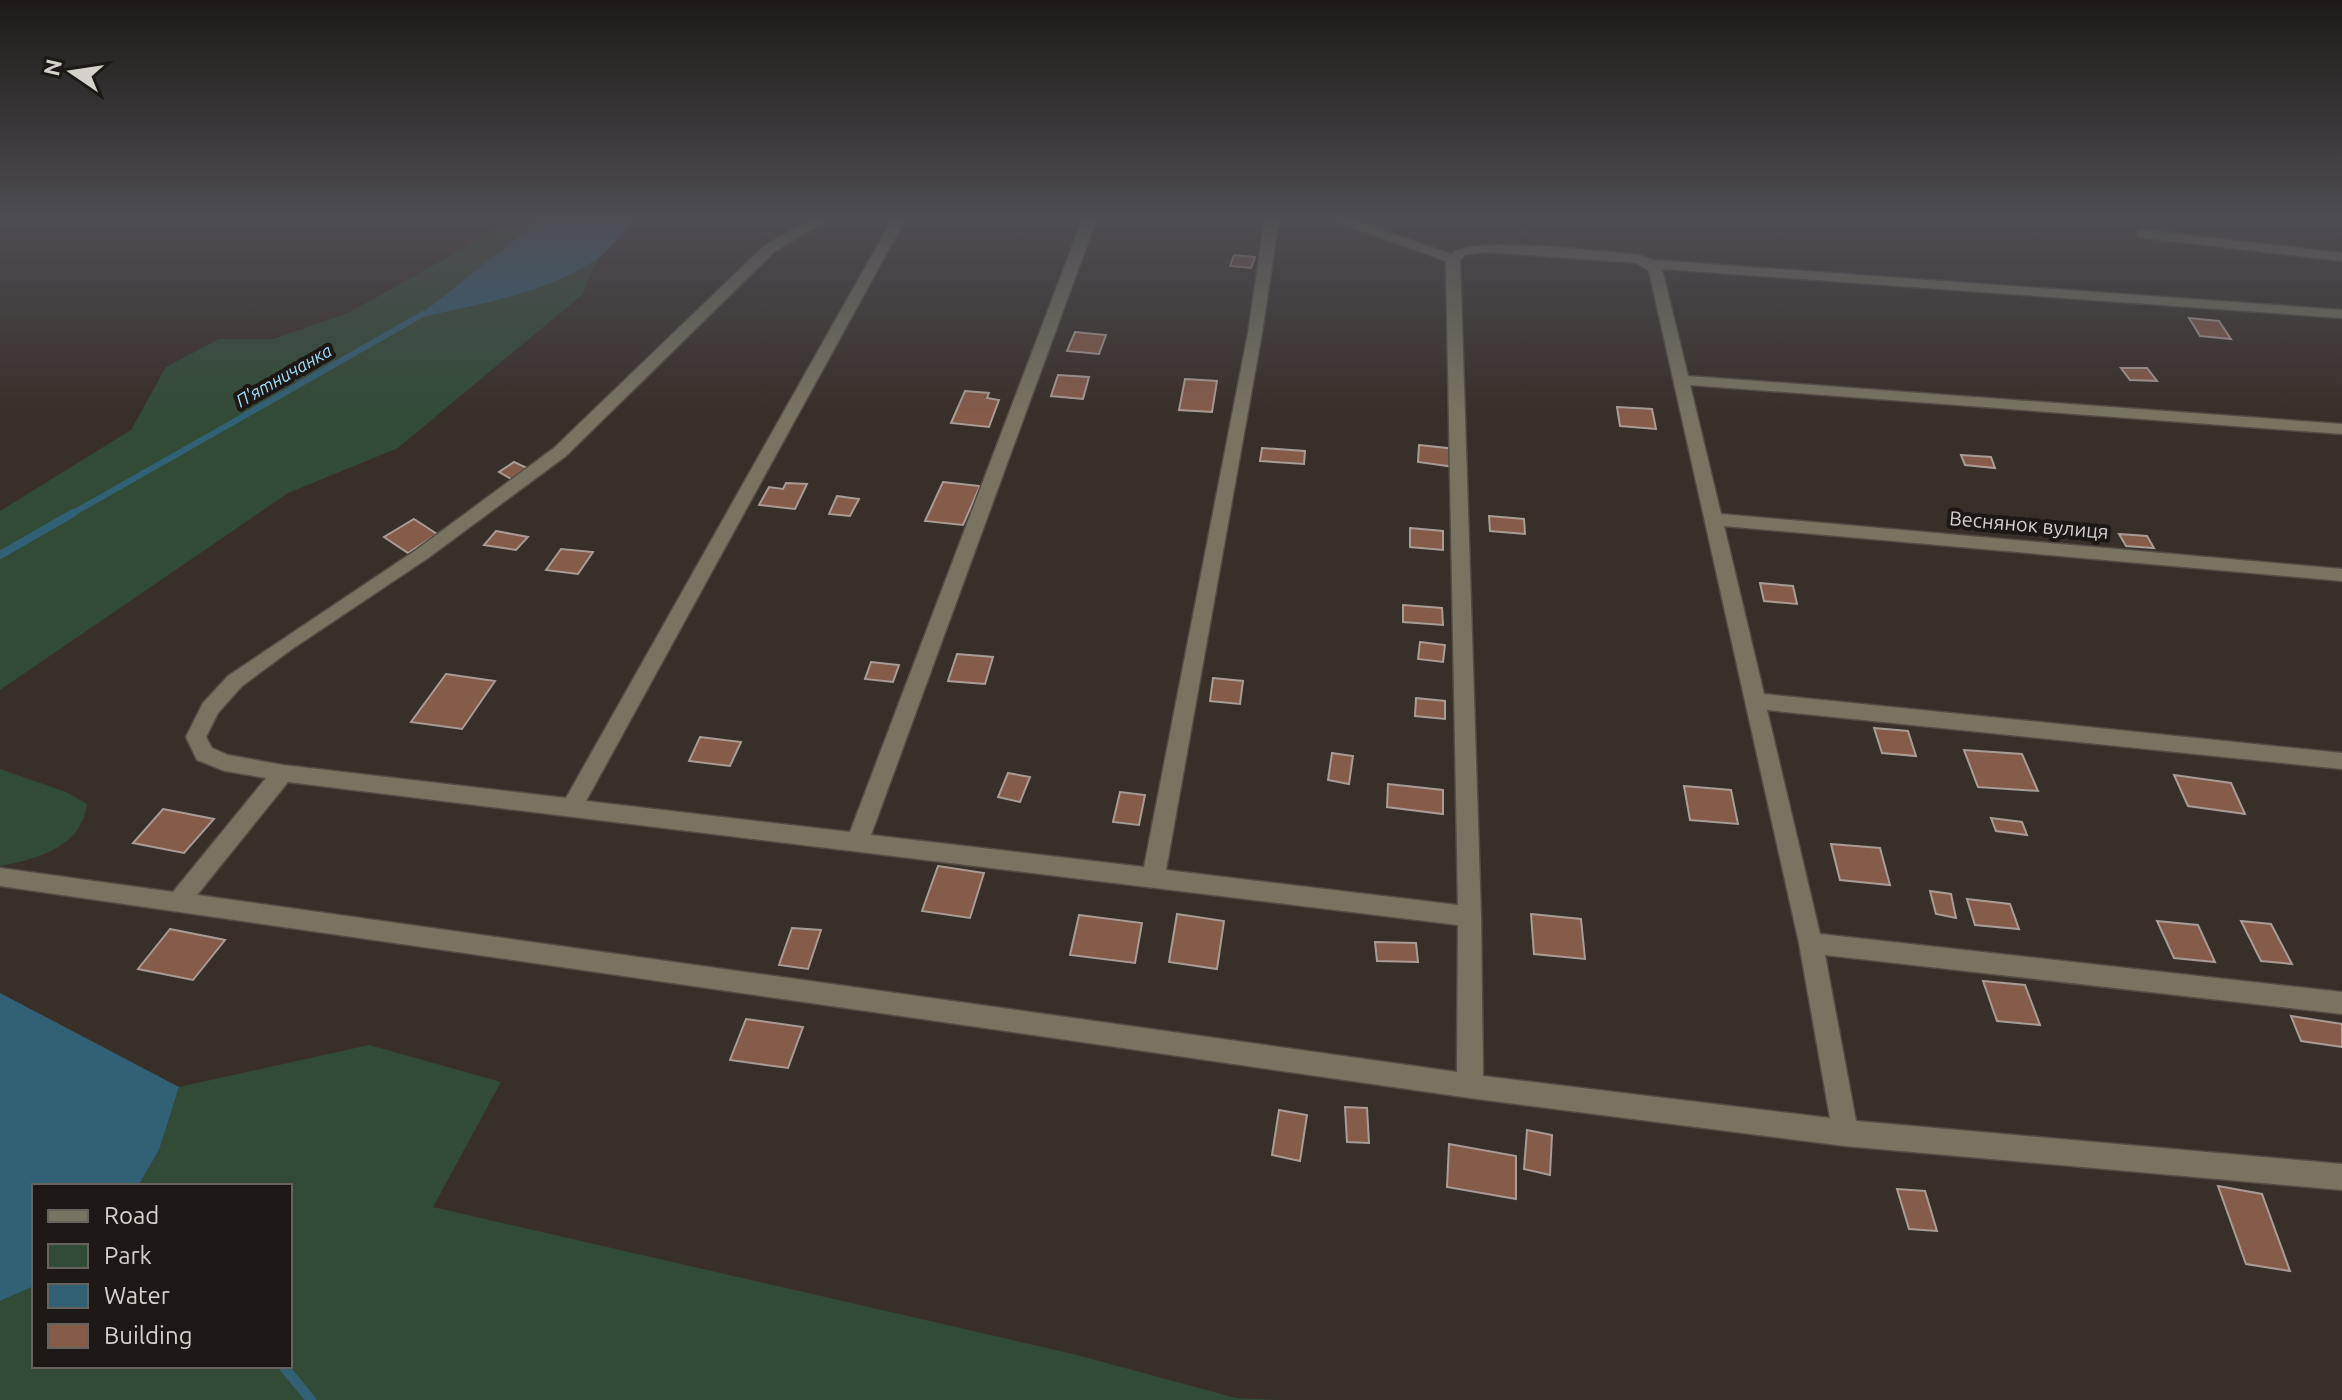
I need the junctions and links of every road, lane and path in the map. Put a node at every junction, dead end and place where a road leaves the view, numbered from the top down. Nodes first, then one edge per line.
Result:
1 (734, 283) edge
2 (864, 283) edge
3 (1066, 283) edge
4 (1262, 283) edge
5 (1454, 283) edge
6 (1656, 283) edge
7 (1918, 283) edge
8 (2342, 314) edge
9 (1682, 380) junction
10 (2342, 429) edge
11 (1713, 519) junction
12 (2342, 575) edge
13 (1754, 701) junction
14 (2342, 761) edge
15 (283, 773) junction
16 (572, 807) junction
17 (857, 844) junction
18 (0, 877) edge
19 (1153, 879) junction
20 (179, 901) junction
21 (1470, 916) junction
22 (1811, 943) junction
23 (2342, 1003) edge
24 (1470, 1086) junction
25 (1845, 1133) junction
26 (2342, 1177) edge

1 - 15 street
2 - 16 street
3 - 17 street
4 - 19 street
5 - 21 street
6 - 9 street
7 - 8 street
9 - 10 street
9 - 11 street
11 - 12 street, Веснянок вулиця
11 - 13 street
13 - 14 street
13 - 22 street
15 - 16 street
15 - 20 street
16 - 17 street
17 - 19 street
18 - 20 street
19 - 21 street
20 - 24 street
21 - 24 street
22 - 23 street
22 - 25 street
24 - 25 street
25 - 26 street

